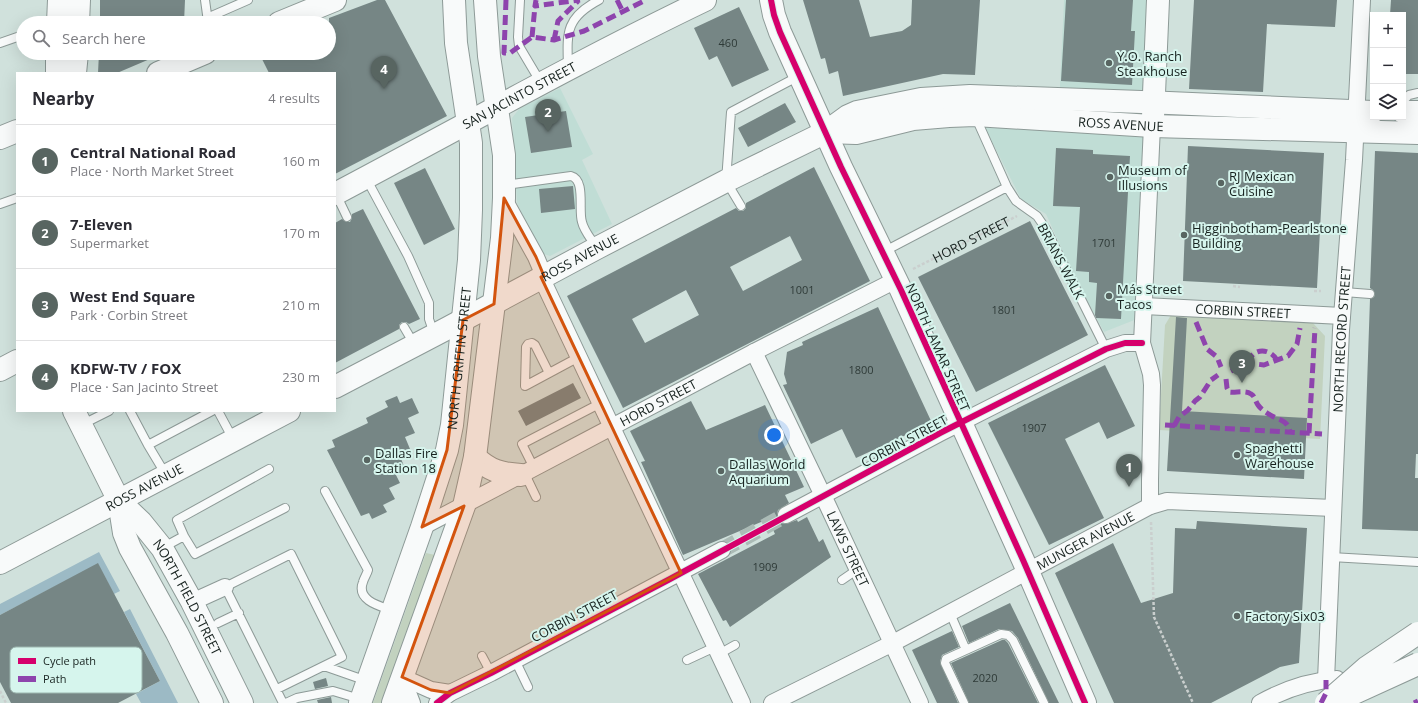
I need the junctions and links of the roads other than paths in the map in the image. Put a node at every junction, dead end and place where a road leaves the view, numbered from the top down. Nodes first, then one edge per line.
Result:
1 (59, 0) edge
2 (79, 0) edge
3 (205, 0) edge
4 (248, 0) edge
5 (335, 0) edge
6 (454, 0) edge
7 (485, 0) edge
8 (520, 0) edge
9 (599, 0) edge
10 (705, 0) edge
11 (771, 0) edge
12 (1158, 0) edge
13 (1362, 0) edge
14 (58, 16) edge
15 (78, 16) edge
16 (207, 16) edge
17 (215, 16) edge
18 (296, 16) edge
19 (16, 37) edge
20 (0, 43) edge
21 (57, 60) edge
22 (76, 60) edge
23 (189, 60) edge
24 (568, 70) junction
25 (57, 72) edge
26 (75, 72) edge
27 (160, 72) edge
28 (799, 76) junction
29 (542, 84) junction
30 (1418, 93) edge
31 (1406, 97) edge
32 (1154, 102) junction
33 (497, 107) junction
34 (1018, 107) junction
35 (1406, 112) edge
36 (1418, 112) edge
37 (975, 115) junction
38 (1361, 119) edge
39 (468, 122) junction
40 (1152, 126) junction
41 (16, 131) edge
42 (826, 132) junction
43 (1418, 133) edge
44 (0, 138) edge
45 (366, 178) junction
46 (726, 181) junction
47 (1007, 187) junction
48 (504, 192) junction
49 (336, 193) edge
50 (336, 196) edge
51 (16, 198) edge
52 (0, 204) edge
53 (741, 206) dead end
54 (347, 217) dead end
55 (597, 248) junction
56 (883, 252) junction
57 (905, 275) junction
58 (543, 276) junction
59 (1344, 292) junction
60 (1370, 294) dead end
61 (494, 304) junction
62 (1144, 306) junction
63 (1342, 316) junction
64 (463, 320) junction
65 (435, 335) junction
66 (1142, 343) junction
67 (1106, 349) junction
68 (754, 352) junction
69 (579, 357) junction
70 (549, 373) junction
71 (336, 386) edge
72 (601, 403) junction
73 (105, 412) edge
74 (131, 412) edge
75 (207, 412) edge
76 (219, 412) edge
77 (287, 412) edge
78 (78, 418) edge
79 (961, 422) junction
80 (612, 427) junction
81 (234, 440) junction
82 (148, 445) junction
83 (475, 457) junction
84 (268, 469) dead end
85 (526, 472) junction
86 (167, 475) junction
87 (325, 491) dead end
88 (824, 496) junction
89 (536, 497) dead end
90 (119, 501) junction
91 (464, 506) junction
92 (1150, 506) junction
93 (285, 508) dead end
94 (1333, 508) junction
95 (786, 516) tunnel mouth
96 (422, 527) junction
97 (184, 536) junction
98 (162, 548) junction
99 (722, 550) tunnel mouth
100 (1331, 557) junction
101 (1418, 562) edge
102 (0, 563) edge
103 (858, 569) junction
104 (1028, 571) junction
105 (680, 573) junction
106 (842, 580) dead end
107 (225, 587) junction
108 (192, 602) junction
109 (392, 611) junction
110 (238, 613) junction
111 (950, 613) junction
112 (218, 623) dead end
113 (1418, 633) edge
114 (893, 643) junction
115 (735, 645) dead end
116 (717, 650) junction
117 (966, 650) junction
118 (482, 656) dead end
119 (516, 660) junction
120 (687, 660) dead end
121 (1418, 664) edge
122 (324, 666) junction
123 (491, 673) junction
124 (1418, 676) edge
125 (402, 677) junction
126 (1326, 680) junction
127 (528, 687) dead end
128 (277, 688) junction
129 (450, 693) junction
130 (363, 694) edge
131 (212, 703) edge
132 (242, 703) edge
133 (283, 703) edge
134 (286, 703) edge
135 (393, 703) edge
136 (412, 703) edge
137 (437, 703) edge
138 (742, 703) edge
139 (772, 703) edge
140 (920, 703) edge
141 (964, 703) edge
142 (1044, 703) edge
143 (1085, 703) edge
144 (1260, 703) edge
145 (1326, 703) edge
146 (1334, 703) edge

1 - 14 main road
2 - 15 main road
3 - 16 lane
4 - 17 lane
5 - 18 main road
6 - 39 main road, NORTH GRIFFIN STREET
7 - 33 main road
8 - 29 lane
9 - 24 lane
10 - 24 main road, SAN JACINTO STREET
11 - 28 main road, NORTH LAMAR STREET
12 - 32 main road
13 - 38 street, NORTH RECORD STREET
19 - 20 lane
21 - 25 main road
22 - 26 main road
23 - 27 main road
24 - 29 main road, SAN JACINTO STREET
28 - 42 main road, NORTH LAMAR STREET
28 - 46 lane
29 - 33 main road, SAN JACINTO STREET
30 - 31 lane
32 - 34 main road, ROSS AVENUE
32 - 38 main road, ROSS AVENUE
32 - 40 main road
33 - 39 main road, SAN JACINTO STREET
33 - 48 main road
34 - 37 main road, ROSS AVENUE
34 - 40 main road, ROSS AVENUE
34 - 42 main road, ROSS AVENUE
35 - 36 main road
37 - 42 main road, ROSS AVENUE
37 - 47 lane, BRIANS WALK
38 - 40 main road, ROSS AVENUE
38 - 43 main road, ROSS AVENUE
38 - 59 street, NORTH RECORD STREET
39 - 45 main road, SAN JACINTO STREET
39 - 64 main road, NORTH GRIFFIN STREET
40 - 62 street
41 - 44 main road
42 - 46 main road, ROSS AVENUE
42 - 56 main road, NORTH LAMAR STREET
45 - 49 main road, SAN JACINTO STREET
45 - 65 lane
46 - 53 lane
46 - 55 main road, ROSS AVENUE
47 - 56 lane
47 - 67 lane, BRIANS WALK
48 - 55 lane
48 - 58 street
48 - 61 main road
50 - 54 lane
51 - 52 lane
55 - 58 main road, ROSS AVENUE
56 - 57 main road, NORTH LAMAR STREET
57 - 68 street, HORD STREET
57 - 79 main road, NORTH LAMAR STREET
58 - 61 main road, ROSS AVENUE
58 - 69 street
59 - 60 lane
59 - 63 street, NORTH RECORD STREET
61 - 64 main road, ROSS AVENUE
61 - 83 main road
62 - 63 street, CORBIN STREET
62 - 66 street
63 - 94 street, NORTH RECORD STREET
64 - 65 main road, ROSS AVENUE
64 - 96 main road, NORTH GRIFFIN STREET
65 - 71 main road, ROSS AVENUE
66 - 67 street, CORBIN STREET
66 - 92 street
67 - 79 street, CORBIN STREET
68 - 80 street, HORD STREET
68 - 88 street, LAWS STREET
69 - 70 lane
69 - 72 street
70 - 70 lane
72 - 80 street
72 - 85 lane
73 - 78 lane
74 - 82 lane
75 - 82 lane
76 - 81 lane
77 - 81 main road, ROSS AVENUE
78 - 90 main road, NORTH FIELD STREET
79 - 88 street, CORBIN STREET
79 - 104 main road, NORTH LAMAR STREET
80 - 85 street, HORD STREET
80 - 105 street
81 - 86 main road, ROSS AVENUE
82 - 86 lane
83 - 85 main road
83 - 91 main road
84 - 97 lane
85 - 89 lane
85 - 91 street, HORD STREET
86 - 90 main road, ROSS AVENUE
87 - 109 lane
88 - 95 street, CORBIN STREET
88 - 103 street, LAWS STREET
90 - 98 main road, NORTH FIELD STREET
90 - 102 main road, ROSS AVENUE
90 - 131 main road, NORTH FIELD STREET
91 - 96 street, HORD STREET
91 - 125 main road
92 - 94 street, MUNGER AVENUE
92 - 104 street, MUNGER AVENUE
93 - 97 lane
94 - 100 street, NORTH RECORD STREET
96 - 109 main road, NORTH GRIFFIN STREET
97 - 98 lane
98 - 108 main road, NORTH FIELD STREET
99 - 105 street, CORBIN STREET
100 - 101 lane
100 - 126 street, NORTH RECORD STREET
103 - 106 lane
103 - 114 street, LAWS STREET
104 - 111 street, MUNGER AVENUE
104 - 143 main road, NORTH LAMAR STREET
105 - 116 street
105 - 119 street, CORBIN STREET
107 - 108 street
107 - 110 lane
107 - 122 lane
108 - 132 main road, NORTH FIELD STREET
109 - 130 main road, NORTH GRIFFIN STREET
110 - 112 lane
110 - 128 lane
111 - 114 street, MUNGER AVENUE
111 - 117 lane
113 - 145 main road, bridge
114 - 139 street, MUNGER AVENUE
114 - 140 street, LAWS STREET
115 - 116 lane
116 - 120 lane
116 - 138 street
117 - 141 lane
117 - 142 lane
118 - 123 lane
119 - 123 street, CORBIN STREET
119 - 127 lane
121 - 146 main road, bridge
122 - 128 lane
122 - 130 lane
123 - 129 street, CORBIN STREET
124 - 126 street
125 - 129 street
125 - 135 main road
125 - 136 street
126 - 144 street
128 - 133 lane
129 - 137 street, CORBIN STREET
130 - 134 lane

